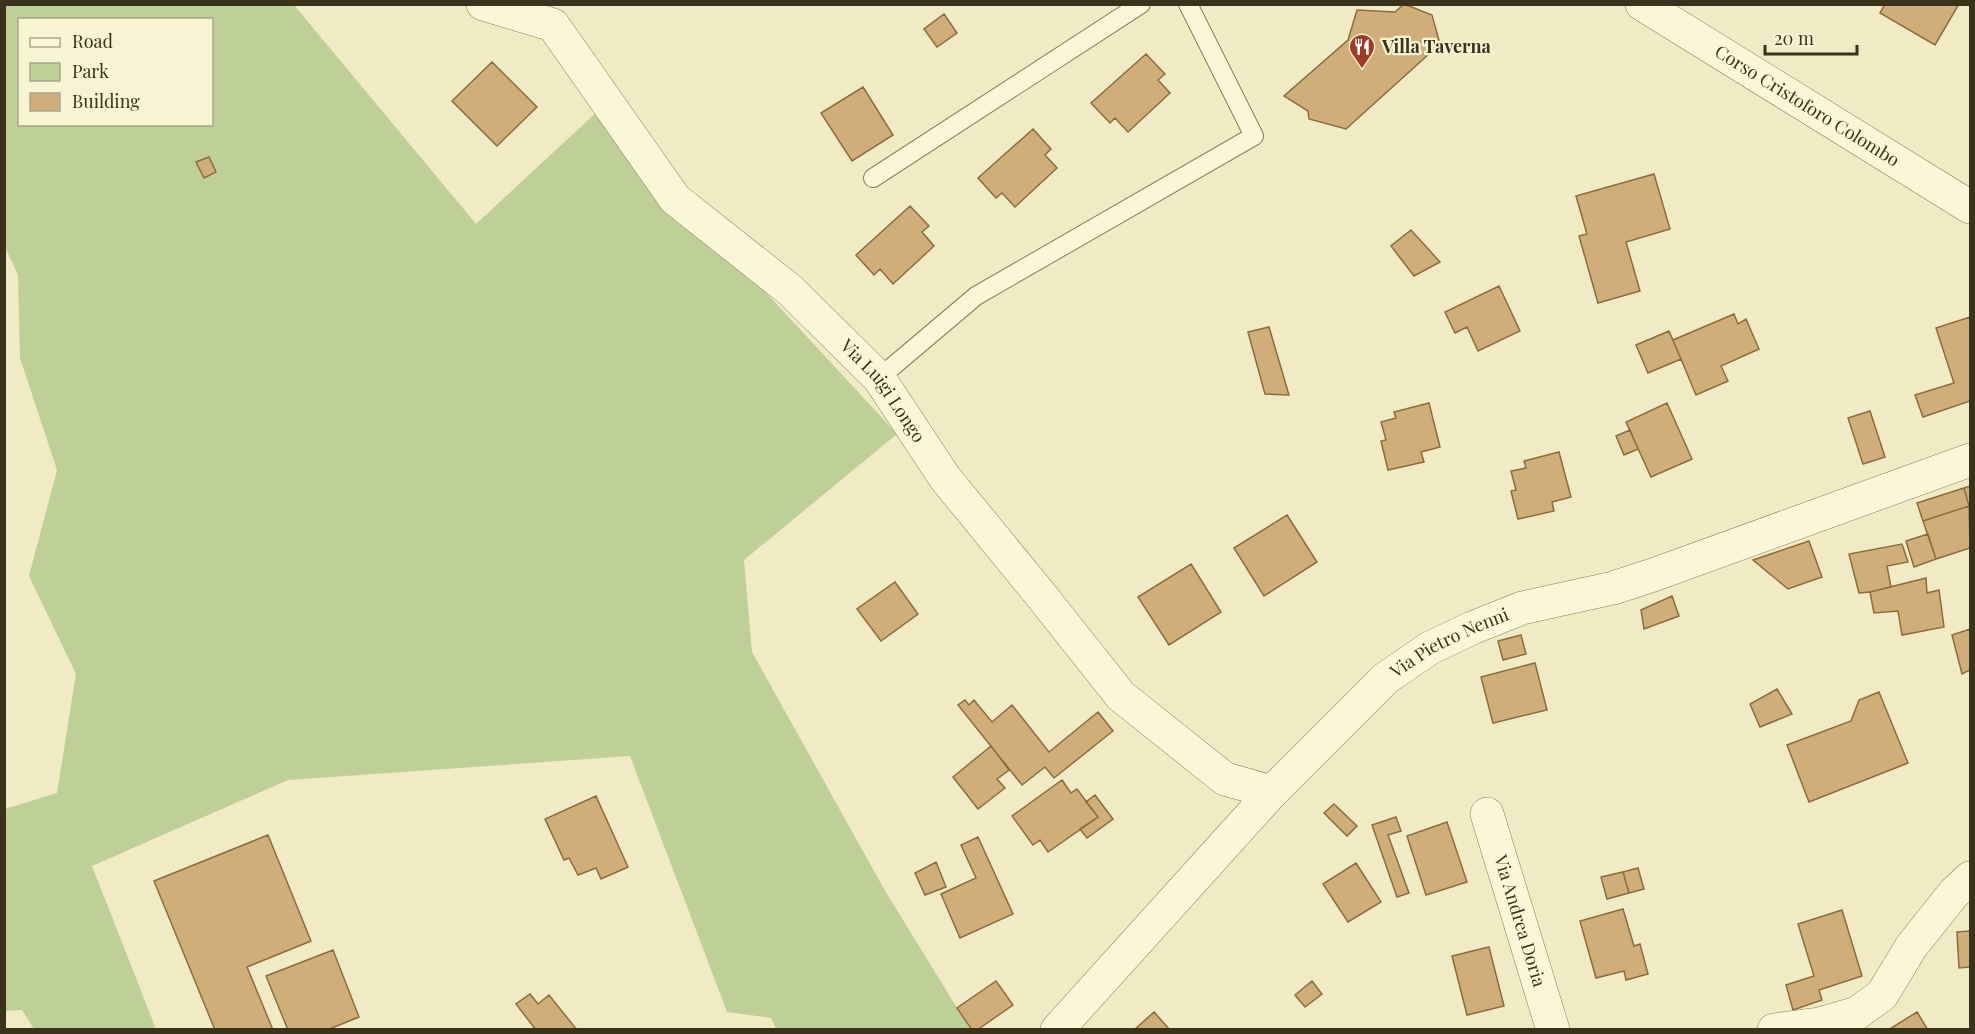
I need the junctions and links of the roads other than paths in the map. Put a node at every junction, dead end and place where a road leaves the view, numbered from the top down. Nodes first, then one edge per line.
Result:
1 (483, 4) edge
2 (1141, 4) edge
3 (1188, 4) edge
4 (1655, 7) edge
5 (873, 178) dead end
6 (1971, 207) edge
7 (879, 378) junction
8 (1971, 460) edge
9 (1272, 792) junction
10 (1487, 814) dead end
11 (1971, 878) edge
12 (1057, 1029) edge
13 (1553, 1029) edge
14 (1774, 1029) edge

1 - 7 street, Via Luigi Longo
2 - 5 lane
3 - 7 lane
4 - 6 street, Corso Cristoforo Colombo
7 - 9 street, Via Luigi Longo
8 - 9 street, Via Pietro Nenni
9 - 12 street, Via Pietro Nenni
10 - 13 street, Via Andrea Doria
11 - 14 street

